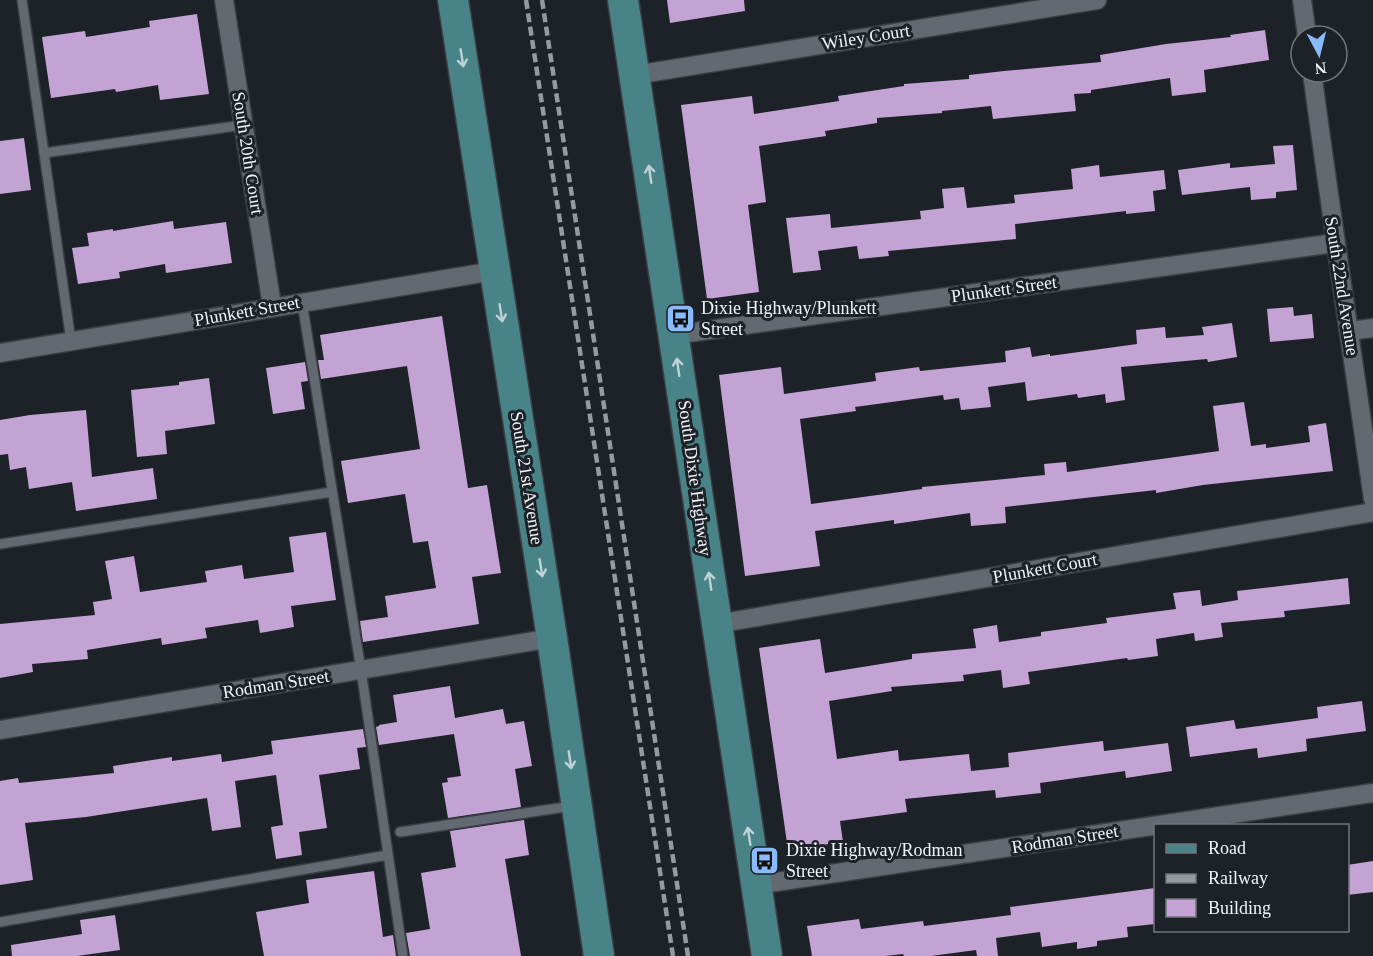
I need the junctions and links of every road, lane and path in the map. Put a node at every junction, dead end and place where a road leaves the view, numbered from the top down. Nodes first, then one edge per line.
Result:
1 (22, 0) edge
2 (224, 0) edge
3 (453, 0) edge
4 (623, 0) edge
5 (1097, 0) edge
6 (1302, 0) edge
7 (1305, 24) edge
8 (635, 75) junction
9 (1314, 84) edge
10 (243, 125) junction
11 (44, 153) junction
12 (1335, 243) junction
13 (494, 271) junction
14 (302, 302) junction
15 (272, 306) junction
16 (1373, 328) edge
17 (1350, 331) junction
18 (673, 335) junction
19 (71, 341) junction
20 (0, 353) edge
21 (332, 492) junction
22 (1373, 499) edge
23 (1373, 513) edge
24 (0, 544) edge
25 (716, 624) junction
26 (552, 638) junction
27 (361, 670) junction
28 (0, 730) edge
29 (1373, 793) edge
30 (577, 806) junction
31 (1165, 824) edge
32 (1154, 826) edge
33 (399, 832) dead end
34 (388, 855) junction
35 (756, 885) junction
36 (0, 922) edge
37 (403, 956) edge
38 (599, 956) edge
39 (766, 956) edge

1 - 11 lane
2 - 10 street, South 20th Court
3 -> 13 main road, South 21st Avenue
4 - 8 main road, South Dixie Highway
5 - 8 street, Wiley Court
6 - 7 street
18 -> 8 main road, South Dixie Highway
9 - 12 street, South 22nd Avenue
10 - 11 lane
10 - 15 street, South 20th Court
11 - 19 lane
12 - 17 street, South 22nd Avenue
12 - 18 street, Plunkett Street
13 - 14 street, Plunkett Street
13 -> 26 main road, South 21st Avenue
14 - 15 street, Plunkett Street
14 - 21 lane
15 - 19 street, Plunkett Street
16 - 17 street
17 - 22 street, South 22nd Avenue
25 -> 18 main road, South Dixie Highway
19 - 20 street, Plunkett Street
21 - 24 lane
21 - 27 lane
23 - 25 street, Plunkett Court
35 -> 25 main road, South Dixie Highway
26 - 27 street, Rodman Street
26 -> 30 main road, South 21st Avenue
27 - 28 street, Rodman Street
27 - 34 lane
29 - 31 street, Rodman Street
30 - 33 lane
30 - 38 main road, South 21st Avenue
32 - 35 street, Rodman Street
34 - 36 lane
34 - 37 lane
35 - 39 main road, South Dixie Highway

